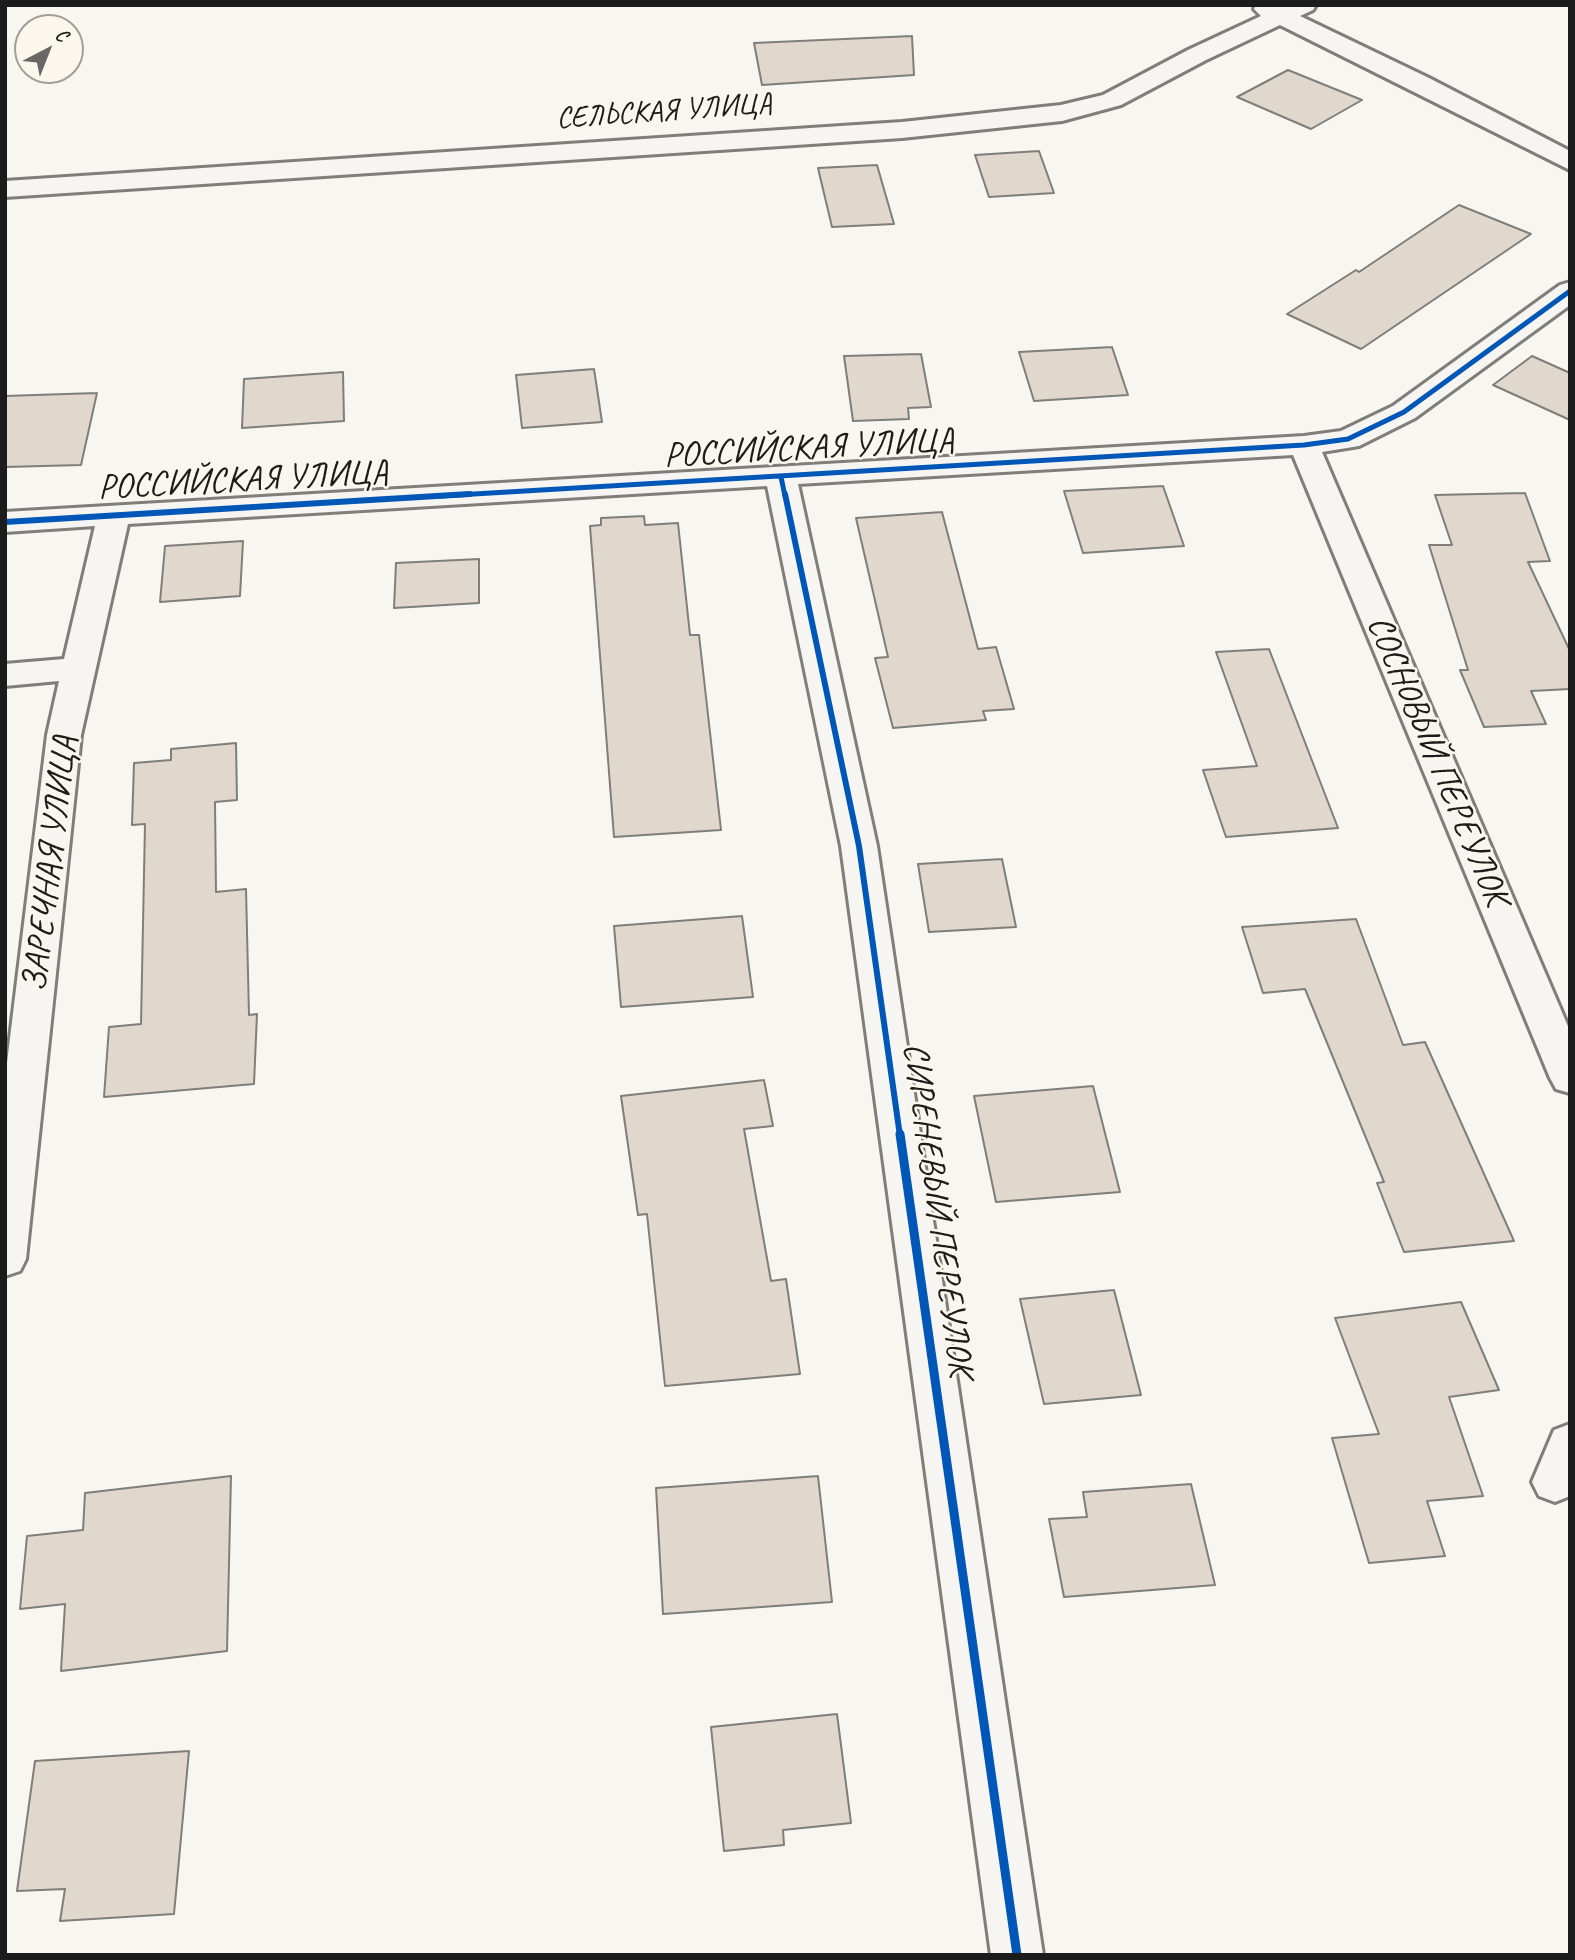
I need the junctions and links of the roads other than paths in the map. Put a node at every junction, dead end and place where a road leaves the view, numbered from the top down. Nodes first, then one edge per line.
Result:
1 (1258, 5) edge
2 (1293, 10) edge
3 (1570, 162) edge
4 (5, 190) edge
5 (1570, 291) edge
6 (1304, 445) junction
7 (781, 477) junction
8 (114, 515) junction
9 (5, 522) edge
10 (79, 669) junction
11 (5, 675) edge
12 (17, 1051) edge
13 (1570, 1078) edge
14 (5, 1259) edge
15 (1017, 1955) edge

1 - 2 street
2 - 3 street
2 - 4 street, СЕЛЬСКАЯ УЛИЦА
5 - 6 street, РОССИЙСКАЯ УЛИЦА
6 - 7 street, РОССИЙСКАЯ УЛИЦА
6 - 13 street, СОСНОВЫЙ ПЕРЕУЛОК
7 - 8 street, РОССИЙСКАЯ УЛИЦА
7 - 15 street, СИРЕНЕВЫЙ ПЕРЕУЛОК
8 - 9 street, РОССИЙСКАЯ УЛИЦА
8 - 10 street, ЗАРЕЧНАЯ УЛИЦА
10 - 11 street
10 - 12 street, ЗАРЕЧНАЯ УЛИЦА
12 - 14 street, ЗАРЕЧНАЯ УЛИЦА

